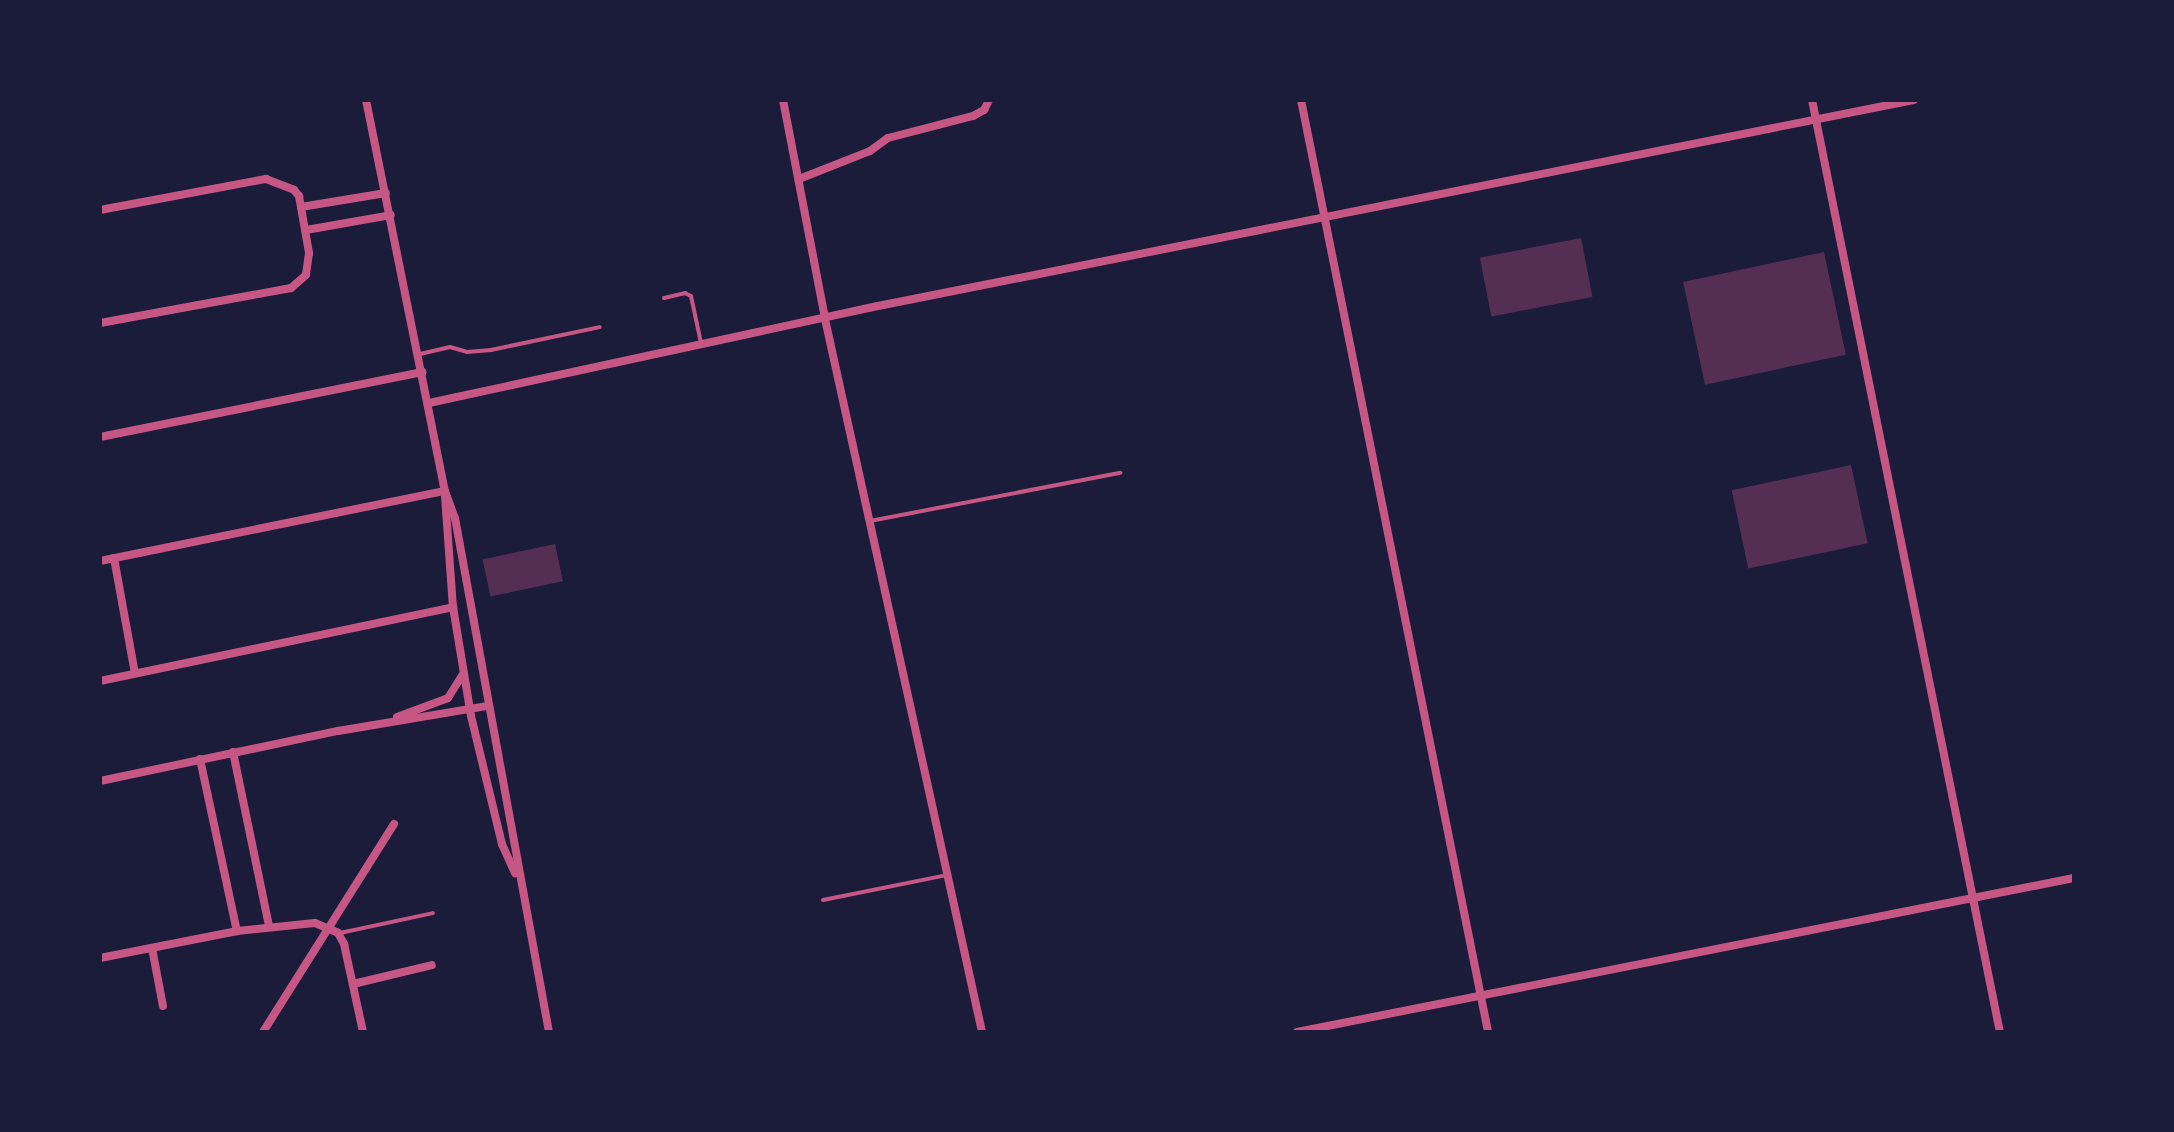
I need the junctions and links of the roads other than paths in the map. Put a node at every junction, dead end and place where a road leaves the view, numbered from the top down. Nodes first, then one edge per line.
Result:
1 (366, 100) edge
2 (783, 100) edge
3 (989, 100) edge
4 (1301, 100) edge
5 (1812, 100) edge
6 (1914, 100) edge
7 (1815, 119) junction
8 (799, 179) junction
9 (386, 193) junction
10 (301, 207) junction
11 (100, 210) edge
12 (391, 215) junction
13 (1323, 217) junction
14 (306, 230) junction
15 (664, 298) dead end
16 (825, 319) junction
17 (100, 323) edge
18 (600, 327) dead end
19 (702, 345) junction
20 (420, 354) junction
21 (423, 372) junction
22 (429, 403) junction
23 (100, 437) edge
24 (1120, 473) dead end
25 (445, 491) junction
26 (870, 521) junction
27 (114, 558) junction
28 (100, 561) edge
29 (453, 607) junction
30 (464, 672) junction
31 (135, 673) junction
32 (100, 681) edge
33 (488, 706) junction
34 (470, 710) junction
35 (338, 731) junction
36 (233, 752) junction
37 (200, 759) junction
38 (100, 781) edge
39 (394, 824) dead end
40 (947, 875) junction
41 (2074, 878) edge
42 (519, 880) junction
43 (1972, 898) junction
44 (823, 900) dead end
45 (433, 913) dead end
46 (269, 926) junction
47 (329, 927) junction
48 (237, 931) junction
49 (338, 933) junction
50 (152, 948) junction
51 (100, 958) edge
52 (432, 965) dead end
53 (353, 984) junction
54 (1480, 994) junction
55 (163, 1006) dead end
56 (263, 1032) edge
57 (363, 1032) edge
58 (549, 1032) edge
59 (982, 1032) edge
60 (1297, 1032) edge
61 (1488, 1032) edge
62 (2000, 1032) edge

1 - 9 street
2 - 8 street
3 - 8 street
4 - 13 street
5 - 7 street
6 - 7 street
7 - 13 street
7 - 43 street
8 - 16 street
9 - 10 street
9 - 12 street
10 - 11 street
10 - 14 street
12 - 14 street
12 - 20 street
13 - 16 street
13 - 54 street
14 - 17 street
15 - 19 lane
16 - 19 street
16 - 26 street
18 - 20 lane
19 - 22 street
20 - 21 street
21 - 22 street
21 - 23 street
22 - 25 street
24 - 26 lane
25 - 27 street
25 - 29 street
25 - 33 street
26 - 40 street
27 - 28 street
27 - 31 street
29 - 30 street
29 - 31 street
30 - 34 street
30 - 35 street
31 - 32 street
33 - 34 street
33 - 42 street
34 - 35 street
34 - 42 street
35 - 36 street
36 - 37 street
36 - 46 street
37 - 38 street
37 - 48 street
39 - 47 street
40 - 44 lane
40 - 59 street
41 - 43 street
42 - 58 street
43 - 54 street
43 - 62 street
45 - 49 lane
46 - 47 street
46 - 48 street
47 - 49 street
47 - 56 street
48 - 50 street
49 - 53 street
50 - 51 street
50 - 55 street
52 - 53 street
53 - 57 street
54 - 60 street
54 - 61 street

